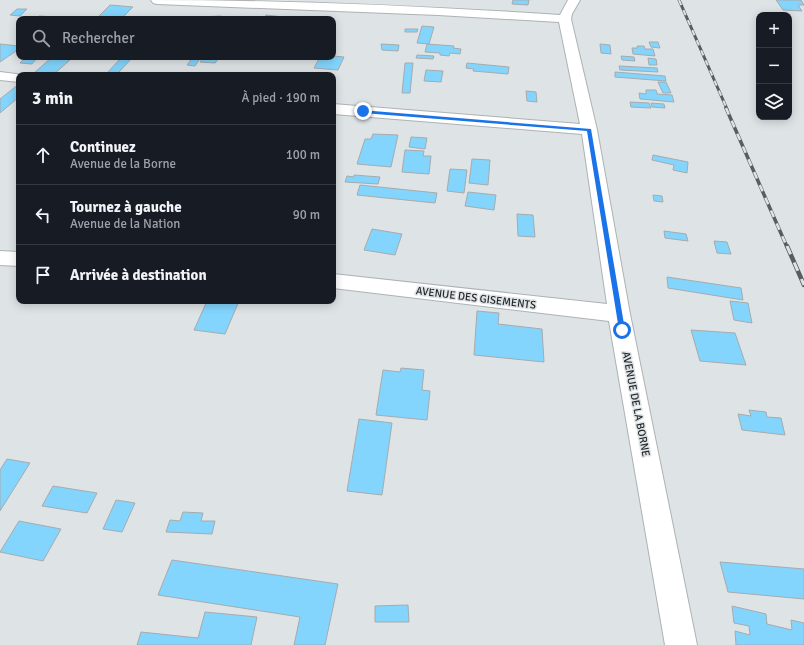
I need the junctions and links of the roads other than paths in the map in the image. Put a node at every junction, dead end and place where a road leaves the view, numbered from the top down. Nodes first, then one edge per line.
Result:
1 (157, 0) edge
2 (569, 9) edge
3 (0, 76) edge
4 (16, 78) edge
5 (336, 109) edge
6 (589, 130) junction
7 (0, 258) edge
8 (16, 259) edge
9 (336, 281) edge
10 (619, 314) junction
11 (681, 645) edge

1 - 2 street
2 - 6 street, AVENUE DE LA BORNE
3 - 4 street
5 - 6 street
6 - 10 street, AVENUE DE LA BORNE
7 - 8 street
9 - 10 street, AVENUE DES GISEMENTS
10 - 11 street, AVENUE DE LA BORNE

